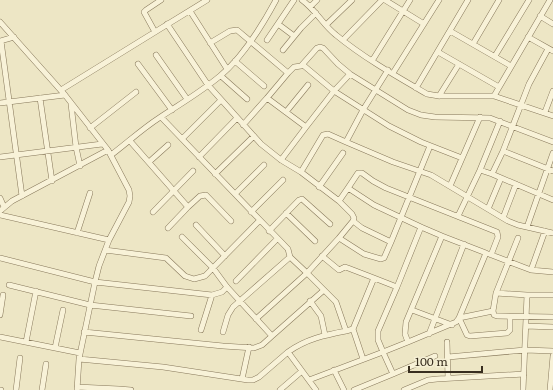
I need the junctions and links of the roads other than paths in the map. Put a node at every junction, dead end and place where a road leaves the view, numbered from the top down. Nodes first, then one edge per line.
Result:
1 (161, 0) edge
2 (207, 0) edge
3 (276, 0) edge
4 (294, 0) edge
5 (302, 0) edge
6 (317, 0) edge
7 (352, 0) edge
8 (382, 0) edge
9 (386, 0) edge
10 (410, 0) edge
11 (439, 0) edge
12 (468, 0) edge
13 (499, 0) edge
14 (529, 0) edge
15 (550, 0) edge
16 (310, 7) junction
17 (190, 11) junction
18 (403, 11) junction
19 (316, 13) junction
20 (540, 16) junction
21 (0, 22) edge
22 (167, 24) junction
23 (278, 24) junction
24 (424, 24) junction
25 (553, 24) edge
26 (326, 25) junction
27 (450, 31) junction
28 (154, 32) junction
29 (294, 36) junction
30 (14, 37) junction
31 (528, 37) junction
32 (267, 40) dead end
33 (343, 40) junction
34 (0, 41) edge
35 (251, 41) junction
36 (210, 43) junction
37 (473, 44) junction
38 (283, 50) dead end
39 (551, 50) edge
40 (438, 52) junction
41 (156, 55) dead end
42 (495, 56) junction
43 (372, 60) junction
44 (235, 61) junction
45 (138, 64) dead end
46 (459, 64) junction
47 (303, 65) junction
48 (511, 66) junction
49 (227, 69) junction
50 (388, 70) junction
51 (288, 73) junction
52 (350, 74) junction
53 (393, 74) junction
54 (221, 76) junction
55 (208, 85) junction
56 (308, 85) dead end
57 (264, 86) dead end
58 (499, 87) junction
59 (416, 88) junction
60 (61, 90) junction
61 (375, 90) junction
62 (334, 91) junction
63 (553, 91) edge
64 (136, 92) dead end
65 (66, 95) junction
66 (439, 96) junction
67 (494, 96) junction
68 (40, 98) junction
69 (267, 98) junction
70 (247, 99) dead end
71 (187, 100) junction
72 (221, 100) junction
73 (9, 102) junction
74 (70, 102) junction
75 (0, 103) edge
76 (521, 104) junction
77 (172, 110) junction
78 (364, 110) junction
79 (286, 112) junction
80 (545, 112) junction
81 (553, 116) edge
82 (161, 117) junction
83 (480, 117) junction
84 (237, 118) junction
85 (500, 121) junction
86 (243, 125) junction
87 (512, 126) junction
88 (306, 127) junction
89 (90, 128) junction
90 (254, 136) junction
91 (182, 139) junction
92 (130, 140) junction
93 (346, 142) junction
94 (553, 142) edge
95 (102, 144) junction
96 (168, 145) dead end
97 (430, 146) junction
98 (76, 147) junction
99 (108, 150) junction
100 (48, 151) junction
101 (503, 151) junction
102 (343, 153) dead end
103 (553, 153) edge
104 (111, 155) junction
105 (17, 156) junction
106 (0, 157) edge
107 (199, 157) junction
108 (462, 158) junction
109 (281, 160) junction
110 (149, 162) junction
111 (264, 165) dead end
112 (80, 166) junction
113 (547, 169) junction
114 (480, 170) junction
115 (193, 171) dead end
116 (420, 171) junction
117 (553, 171) edge
118 (301, 172) junction
119 (215, 174) junction
120 (492, 174) junction
121 (501, 178) junction
122 (283, 180) dead end
123 (52, 181) junction
124 (516, 184) junction
125 (450, 186) junction
126 (320, 187) junction
127 (348, 188) junction
128 (173, 190) junction
129 (90, 193) dead end
130 (235, 194) junction
131 (538, 194) junction
132 (467, 195) junction
133 (22, 196) junction
134 (408, 197) junction
135 (0, 198) edge
136 (553, 200) edge
137 (338, 201) junction
138 (4, 207) junction
139 (188, 207) junction
140 (488, 209) junction
141 (0, 211) edge
142 (153, 212) dead end
143 (251, 212) junction
144 (286, 213) junction
145 (0, 215) edge
146 (458, 216) junction
147 (400, 217) junction
148 (503, 218) junction
149 (260, 220) junction
150 (231, 221) dead end
151 (353, 221) junction
152 (330, 224) dead end
153 (196, 226) dead end
154 (421, 227) junction
155 (527, 227) junction
156 (168, 228) dead end
157 (269, 231) junction
158 (545, 231) junction
159 (77, 233) junction
160 (553, 233) edge
161 (442, 236) junction
162 (182, 237) dead end
163 (339, 238) junction
164 (518, 238) dead end
165 (277, 239) junction
166 (109, 240) junction
167 (315, 241) dead end
168 (391, 242) junction
169 (464, 244) junction
170 (105, 250) junction
171 (488, 254) junction
172 (225, 256) junction
173 (322, 256) junction
174 (290, 257) junction
175 (0, 258) edge
176 (508, 262) junction
177 (213, 268) junction
178 (531, 270) junction
179 (553, 272) edge
180 (307, 273) junction
181 (374, 278) junction
182 (236, 281) dead end
183 (95, 282) junction
184 (9, 285) dead end
185 (227, 287) junction
186 (397, 287) junction
187 (324, 290) junction
188 (36, 291) junction
189 (496, 293) junction
190 (3, 295) dead end
191 (212, 295) junction
192 (527, 295) junction
193 (553, 295) edge
194 (240, 301) junction
195 (310, 301) junction
196 (90, 305) junction
197 (63, 310) dead end
198 (412, 310) junction
199 (493, 311) junction
200 (0, 315) edge
201 (191, 316) dead end
202 (510, 317) junction
203 (527, 317) junction
204 (553, 317) edge
205 (434, 318) junction
206 (459, 318) junction
207 (256, 319) junction
208 (452, 325) junction
209 (526, 326) junction
210 (553, 327) edge
211 (353, 329) junction
212 (201, 330) dead end
213 (346, 331) junction
214 (84, 332) junction
215 (223, 332) dead end
216 (429, 334) junction
217 (325, 335) junction
218 (272, 336) junction
219 (0, 337) edge
220 (26, 342) junction
221 (408, 342) junction
222 (447, 342) dead end
223 (249, 347) junction
224 (55, 348) junction
225 (525, 350) junction
226 (553, 351) edge
227 (288, 352) junction
228 (383, 352) junction
229 (80, 353) junction
230 (436, 356) dead end
231 (553, 356) edge
232 (448, 357) junction
233 (20, 358) dead end
234 (78, 359) junction
235 (363, 359) junction
236 (46, 364) dead end
237 (334, 370) junction
238 (302, 371) junction
239 (552, 372) edge
240 (393, 374) junction
241 (524, 374) junction
242 (448, 378) junction
243 (242, 379) junction
244 (309, 380) junction
245 (77, 389) edge
246 (88, 389) edge
247 (119, 389) edge
248 (16, 390) edge
249 (42, 390) edge
250 (131, 390) edge
251 (280, 390) edge
252 (316, 390) edge
253 (344, 390) edge
254 (354, 390) edge
255 (404, 390) edge
256 (523, 390) edge
257 (550, 390) edge

1 - 28 street
2 - 17 street
3 - 35 street
4 - 23 street
5 - 16 street
6 - 16 street
7 - 26 street
8 - 33 street
9 - 18 street
10 - 18 street
11 - 24 street
12 - 27 street
13 - 37 street
14 - 42 street
15 - 20 street
16 - 19 street
17 - 22 street
17 - 36 street
18 - 24 street
18 - 43 street
19 - 26 street
19 - 29 street
20 - 25 street
20 - 31 street
21 - 30 street
22 - 28 street
22 - 55 street
23 - 29 street
23 - 32 street
24 - 53 street
26 - 33 street
27 - 37 street
27 - 40 street
28 - 60 street
29 - 38 street
30 - 34 street
30 - 60 street
31 - 39 street
31 - 48 street
33 - 43 street
34 - 73 street
35 - 36 street
35 - 44 street
35 - 51 street
36 - 49 street
37 - 42 street
39 - 76 street
40 - 46 street
40 - 59 street
41 - 71 street
42 - 48 street
43 - 50 street
44 - 49 street
44 - 57 street
45 - 77 street
46 - 58 street
46 - 66 street
47 - 51 street
47 - 52 street
47 - 62 street
48 - 58 street
49 - 54 street
50 - 53 street
50 - 61 street
51 - 69 street
52 - 61 street
52 - 62 street
53 - 59 street
54 - 55 street
54 - 70 street
55 - 71 street
55 - 72 street
56 - 79 street
58 - 67 street
59 - 66 street
60 - 65 street
61 - 78 street
61 - 83 street
62 - 78 street
62 - 88 street
63 - 80 street
64 - 89 street
65 - 68 street
65 - 74 street
66 - 67 street
67 - 76 street
68 - 73 street
68 - 100 street
69 - 79 street
69 - 86 street
71 - 77 street
72 - 84 street
72 - 91 street
73 - 75 street
73 - 105 street
74 - 89 street
74 - 98 street
76 - 80 street
76 - 87 street
77 - 82 street
78 - 93 street
78 - 97 street
79 - 88 street
80 - 81 street
82 - 91 street
82 - 92 street
83 - 85 street
83 - 108 street
84 - 86 street
84 - 107 street
85 - 87 street
85 - 114 street
86 - 90 street
87 - 94 street
87 - 101 street
88 - 109 street
89 - 95 street
90 - 109 street
90 - 119 street
91 - 107 street
92 - 104 street
92 - 110 street
93 - 116 street
93 - 118 street
95 - 98 street
95 - 99 street
96 - 110 street
97 - 108 street
97 - 116 street
98 - 100 street
98 - 112 street
99 - 104 street
99 - 112 street
100 - 105 street
100 - 123 street
101 - 113 street
101 - 120 street
102 - 126 street
103 - 113 street
104 - 166 street
105 - 106 street
105 - 133 street
107 - 119 street
108 - 125 street
109 - 118 street
110 - 128 street
111 - 130 street
112 - 123 street
113 - 117 street
113 - 131 street
114 - 120 street
114 - 132 street
115 - 128 street
116 - 125 street
116 - 134 street
118 - 126 street
119 - 130 street
120 - 121 street
121 - 124 street
121 - 140 street
122 - 143 street
123 - 133 street
124 - 131 street
124 - 148 street
125 - 132 street
126 - 137 street
127 - 134 street
127 - 137 street
127 - 147 street
128 - 139 street
128 - 142 street
129 - 159 street
130 - 143 street
131 - 136 street
131 - 155 street
132 - 140 street
132 - 146 street
133 - 138 street
134 - 146 street
134 - 147 street
135 - 138 street
137 - 151 street
138 - 141 street
139 - 150 street
139 - 156 street
140 - 148 street
143 - 149 street
144 - 152 street
144 - 157 street
144 - 167 street
145 - 159 street
146 - 171 street
147 - 154 street
147 - 168 street
148 - 155 street
149 - 157 street
149 - 172 street
151 - 163 street
151 - 168 street
153 - 172 street
154 - 161 street
154 - 186 street
155 - 158 street
157 - 165 street
158 - 160 street
158 - 178 street
159 - 166 street
161 - 169 street
161 - 198 street
162 - 177 street
163 - 168 street
163 - 173 street
164 - 176 street
165 - 174 street
165 - 182 street
166 - 170 street
169 - 171 street
169 - 205 street
170 - 177 street
170 - 183 street
171 - 176 street
171 - 206 street
172 - 177 street
173 - 180 street
173 - 181 street
174 - 180 street
174 - 194 street
175 - 183 street
176 - 178 street
176 - 189 street
177 - 185 street
178 - 179 street
180 - 187 street
180 - 207 street
181 - 186 street
181 - 211 street
183 - 191 street
183 - 196 street
184 - 188 street
185 - 191 street
185 - 194 street
186 - 228 street
187 - 195 street
187 - 213 street
188 - 196 street
188 - 220 street
189 - 192 street
189 - 199 street
190 - 200 street
191 - 212 street
192 - 193 street
192 - 203 street
194 - 207 street
194 - 215 street
195 - 217 street
195 - 218 street
196 - 201 street
196 - 214 street
197 - 224 street
198 - 205 street
198 - 221 street
199 - 202 street
199 - 206 street
202 - 203 street
202 - 206 street
203 - 204 street
203 - 209 street
205 - 208 street
205 - 216 street
206 - 208 street
207 - 218 street
208 - 216 street
209 - 210 street
209 - 225 street
211 - 213 street
211 - 235 street
213 - 217 street
214 - 223 street
214 - 229 street
216 - 221 street
217 - 227 street
218 - 223 street
219 - 220 street
220 - 224 street
221 - 228 street
222 - 232 street
223 - 243 street
224 - 229 street
225 - 226 street
225 - 232 street
225 - 241 street
227 - 238 street
227 - 243 street
228 - 235 street
228 - 240 street
229 - 234 street
230 - 240 street
231 - 239 street
232 - 242 street
233 - 248 street
234 - 243 street
234 - 245 street
235 - 237 street
236 - 249 street
237 - 244 street
237 - 253 street
238 - 244 street
238 - 251 street
239 - 257 street
240 - 254 street
241 - 242 street
241 - 256 street
242 - 255 street
244 - 252 street
245 - 246 street
246 - 247 street
247 - 250 street

